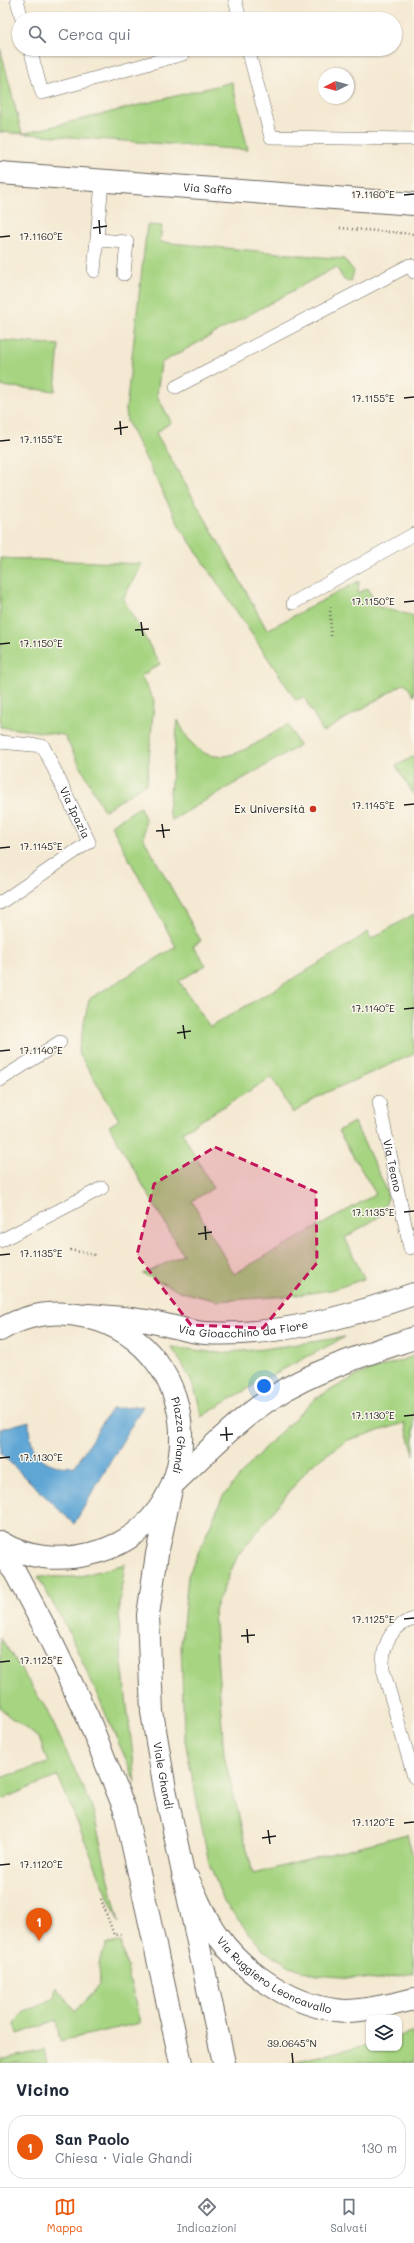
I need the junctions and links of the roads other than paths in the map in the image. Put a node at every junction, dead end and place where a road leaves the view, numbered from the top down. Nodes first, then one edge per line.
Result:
1 (17, 0) edge
2 (235, 0) edge
3 (20, 12) edge
4 (238, 12) edge
5 (32, 56) edge
6 (176, 56) edge
7 (250, 56) edge
8 (414, 139) edge
9 (0, 173) edge
10 (102, 182) junction
11 (414, 204) edge
12 (97, 240) junction
13 (412, 269) edge
14 (94, 270) dead end
15 (124, 274) dead end
16 (176, 387) dead end
17 (414, 534) edge
18 (293, 603) dead end
19 (0, 742) edge
20 (0, 903) edge
21 (60, 1042) dead end
22 (0, 1080) edge
23 (379, 1102) dead end
24 (102, 1188) dead end
25 (0, 1241) edge
26 (414, 1246) edge
27 (414, 1294) edge
28 (69, 1313) junction
29 (4, 1326) edge
30 (414, 1338) edge
31 (172, 1485) junction
32 (0, 1542) edge
33 (0, 1553) edge
34 (414, 1619) edge
35 (414, 1777) edge
36 (180, 1864) junction
37 (414, 2000) edge
38 (181, 2063) edge
39 (224, 2063) edge

1 - 3 lane
2 - 4 lane
5 - 6 lane
7 - 8 lane
9 - 10 main road, Via Saffo
10 - 11 main road, Via Saffo
10 - 12 lane
12 - 14 lane
12 - 15 lane
13 - 16 lane
17 - 18 lane
19 - 20 lane, Via Ipazia
21 - 22 lane
23 - 26 lane, Via Teano
24 - 25 lane
27 - 28 main road, Via Gioacchino da Fiore
28 - 29 main road, Piazza Ghandi
28 - 31 main road, Piazza Ghandi
30 - 31 main road
31 - 32 main road, Piazza Ghandi
31 - 36 main road, Viale Ghandi
33 - 38 main road
34 - 35 lane
36 - 37 main road, Via Ruggiero Leoncavallo
36 - 39 main road, Viale Ghandi

